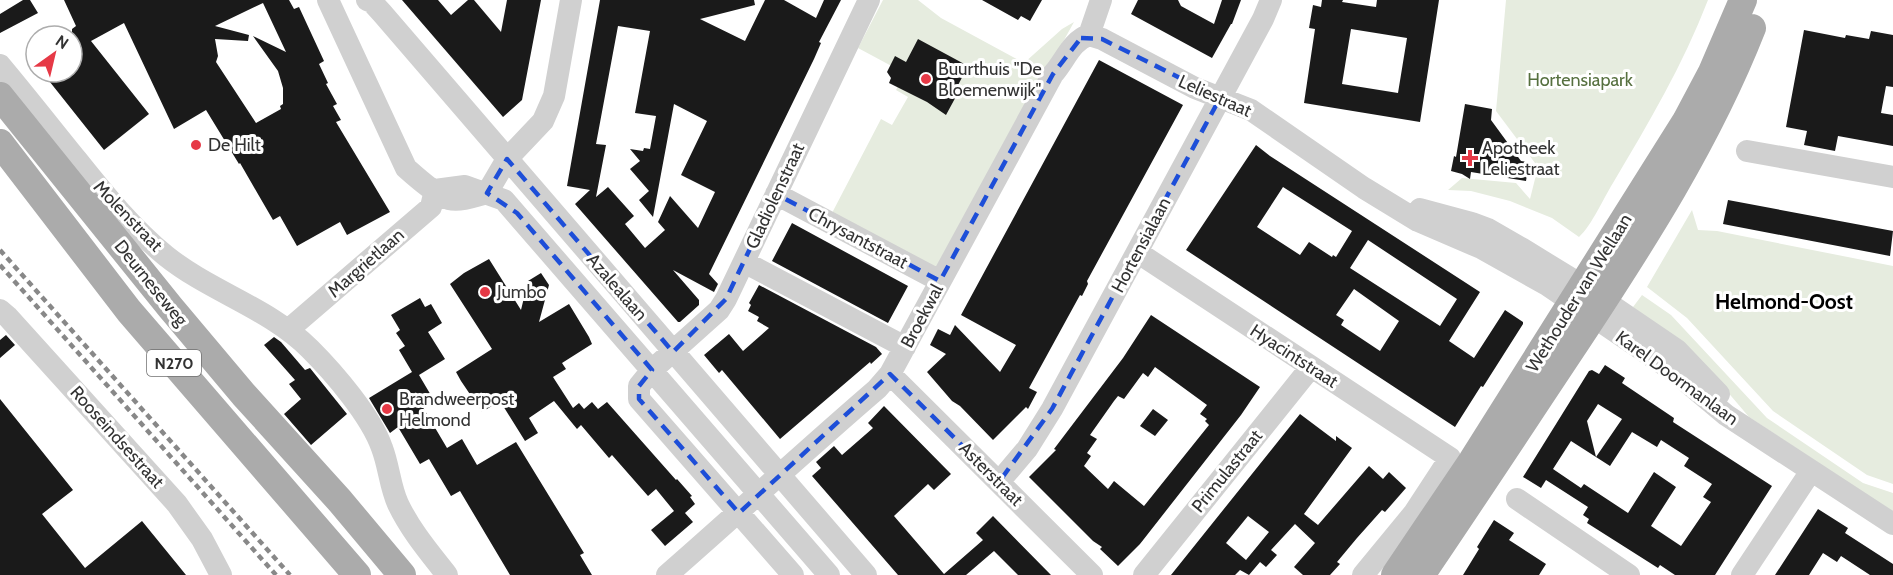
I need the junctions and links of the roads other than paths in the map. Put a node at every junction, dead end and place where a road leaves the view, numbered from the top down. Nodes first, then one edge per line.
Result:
1 (367, 0) edge
2 (571, 0) edge
3 (869, 0) edge
4 (1101, 0) edge
5 (1271, 0) edge
6 (1743, 0) edge
7 (1762, 0) edge
8 (334, 1) edge
9 (1089, 35) junction
10 (0, 65) edge
11 (0, 96) edge
12 (1220, 98) junction
13 (0, 143) edge
14 (1747, 151) dead end
15 (507, 159) junction
16 (1893, 177) edge
17 (435, 190) junction
18 (487, 193) junction
19 (776, 194) junction
20 (1137, 252) junction
21 (744, 262) junction
22 (940, 281) junction
23 (1588, 301) junction
24 (0, 310) edge
25 (288, 330) junction
26 (905, 347) junction
27 (673, 352) junction
28 (1311, 367) junction
29 (652, 370) junction
30 (890, 374) junction
31 (1811, 471) junction
32 (779, 474) junction
33 (999, 482) junction
34 (758, 493) junction
35 (1517, 498) dead end
36 (739, 513) junction
37 (1893, 524) edge
38 (220, 575) edge
39 (357, 575) edge
40 (402, 575) edge
41 (447, 575) edge
42 (667, 575) edge
43 (793, 575) edge
44 (829, 575) edge
45 (866, 575) edge
46 (1092, 575) edge
47 (1144, 575) edge
48 (1363, 575) edge
49 (1395, 575) edge
50 (1421, 575) edge
51 (1629, 575) edge
52 (1742, 575) edge

1 - 15 street, Azalealaan
2 - 15 street
3 - 19 street, Gladiolenstraat
4 - 9 street, Broekwal
5 - 12 street, Hortensialaan
6 - 23 main road, Wethouder van Wellaan
7 - 23 main road, Wethouder van Wellaan
8 - 17 street
9 - 12 street, Leliestraat
9 - 22 street, Broekwal
10 - 25 street, Molenstraat
11 - 40 main road, Deurneseweg / N270
12 - 20 street, Hortensialaan
12 - 23 street, Leliestraat
13 - 39 main road, Deurneseweg / N270
14 - 16 street
15 - 18 street
15 - 27 street, Azalealaan
17 - 18 street
17 - 25 street, Margrietlaan
18 - 29 street, Azalealaan
19 - 21 street, Gladiolenstraat
19 - 22 street, Chrysantstraat
20 - 28 street, Hyacintstraat
20 - 33 street, Hortensialaan
21 - 26 street
21 - 27 street, Gladiolenstraat
22 - 26 street, Broekwal
23 - 31 street, Karel Doormanlaan
23 - 49 main road, Wethouder van Wellaan
23 - 50 main road, Wethouder van Wellaan
24 - 38 street, Rooseindsestraat
25 - 41 street
26 - 30 street, Broekwal
27 - 29 street, Gladiolenstraat
27 - 32 street, Azalealaan
28 - 47 street, Primulastraat
28 - 48 street, Hyacintstraat
29 - 34 street, Azalealaan
29 - 36 street
30 - 32 street, Broekwal
30 - 33 street, Asterstraat
31 - 37 street, Karel Doormanlaan
31 - 52 street
32 - 34 street, Broekwal
32 - 45 street, Azalealaan
33 - 46 street, Asterstraat
34 - 36 street, Broekwal
34 - 44 street, Azalealaan
35 - 51 street
36 - 42 street, Broekwal
36 - 43 street

